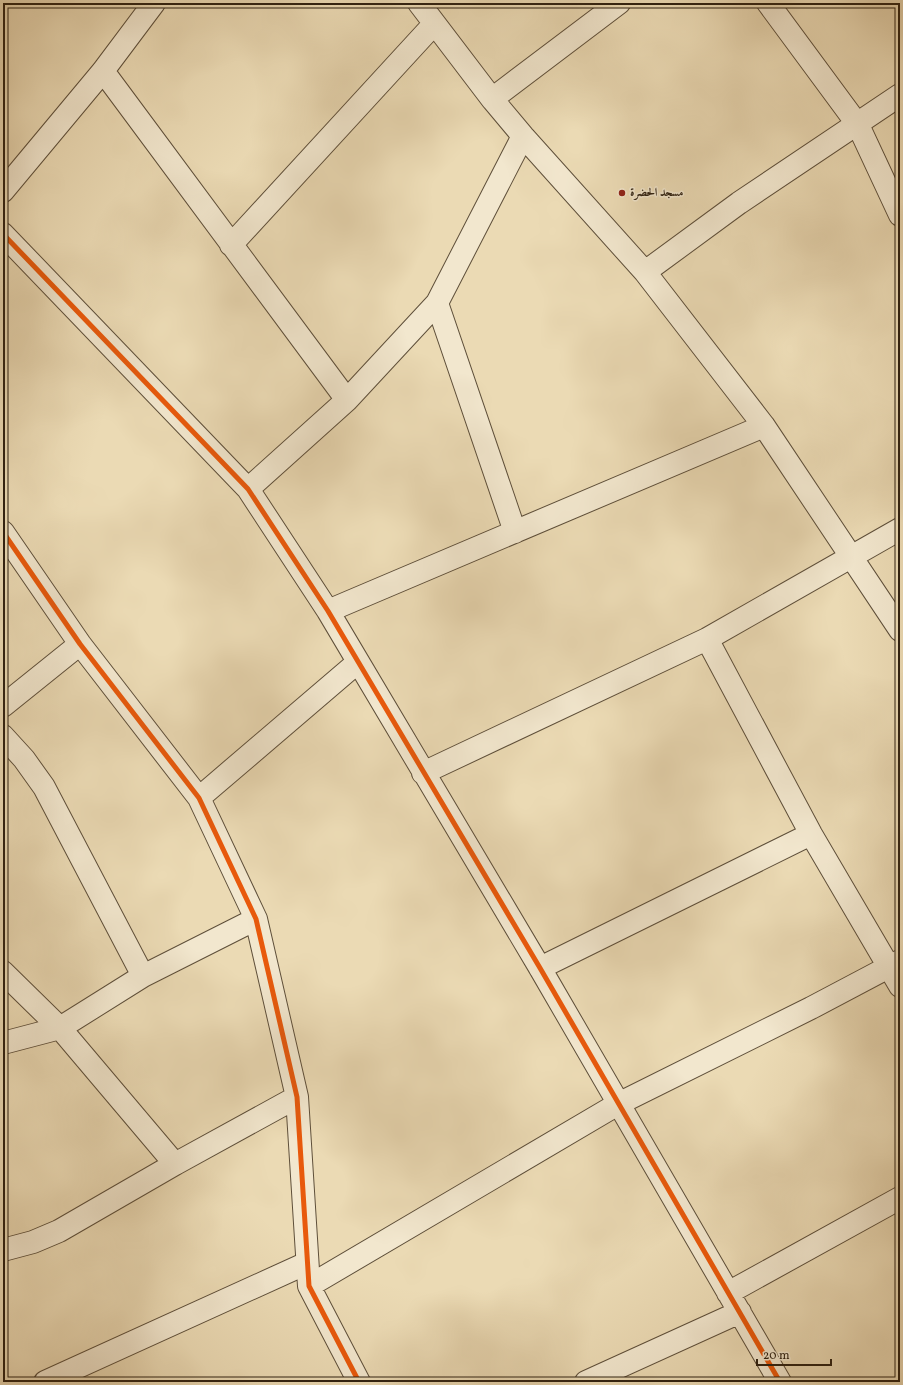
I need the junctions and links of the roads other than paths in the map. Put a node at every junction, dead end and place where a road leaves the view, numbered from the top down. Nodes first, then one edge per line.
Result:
1 (154, 3) edge
2 (419, 3) edge
3 (619, 3) edge
4 (768, 3) edge
5 (434, 24) junction
6 (103, 71) junction
7 (900, 95) edge
8 (492, 99) junction
9 (858, 124) junction
10 (523, 136) junction
11 (3, 191) edge
12 (900, 215) edge
13 (3, 234) edge
14 (231, 245) junction
15 (644, 272) junction
16 (437, 303) junction
17 (347, 400) junction
18 (764, 426) junction
19 (248, 489) junction
20 (900, 529) edge
21 (3, 532) edge
22 (515, 532) junction
23 (852, 556) junction
24 (328, 611) junction
25 (900, 630) edge
26 (707, 639) junction
27 (80, 644) junction
28 (358, 662) junction
29 (3, 706) edge
30 (3, 736) edge
31 (423, 773) junction
32 (199, 798) junction
33 (811, 834) junction
34 (256, 919) junction
35 (540, 968) junction
36 (3, 972) edge
37 (896, 972) edge
38 (143, 976) junction
39 (60, 1028) junction
40 (3, 1043) edge
41 (297, 1097) junction
42 (618, 1104) junction
43 (175, 1164) junction
44 (900, 1198) edge
45 (3, 1250) edge
46 (307, 1263) junction
47 (309, 1286) junction
48 (728, 1293) junction
49 (740, 1312) junction
50 (354, 1380) edge
51 (45, 1382) edge
52 (586, 1382) edge
53 (780, 1382) edge

1 - 6 street
2 - 5 street
3 - 8 street
4 - 9 street
5 - 8 street
5 - 14 street
6 - 11 street
6 - 14 street
7 - 9 street
8 - 10 street
9 - 12 street
9 - 15 street
10 - 15 street
10 - 16 street
13 - 19 street
14 - 17 street
15 - 18 street
16 - 17 street
16 - 22 street
17 - 19 street
18 - 22 street
18 - 23 street
19 - 24 street
20 - 23 street
21 - 27 street
22 - 24 street
23 - 25 street
23 - 26 street
24 - 28 street
26 - 31 street
26 - 33 street
27 - 29 street
27 - 32 street
28 - 31 street
28 - 32 street
30 - 38 street
31 - 35 street
32 - 34 street
33 - 35 street
33 - 37 street
34 - 38 street
34 - 41 street
35 - 42 street
36 - 39 street
37 - 42 street
38 - 39 street
39 - 40 street
39 - 43 street
41 - 43 street
41 - 46 street
42 - 47 street
42 - 48 street
43 - 45 street
44 - 48 street
46 - 47 street
46 - 51 street
47 - 50 street
48 - 49 street
49 - 52 street
49 - 53 street

